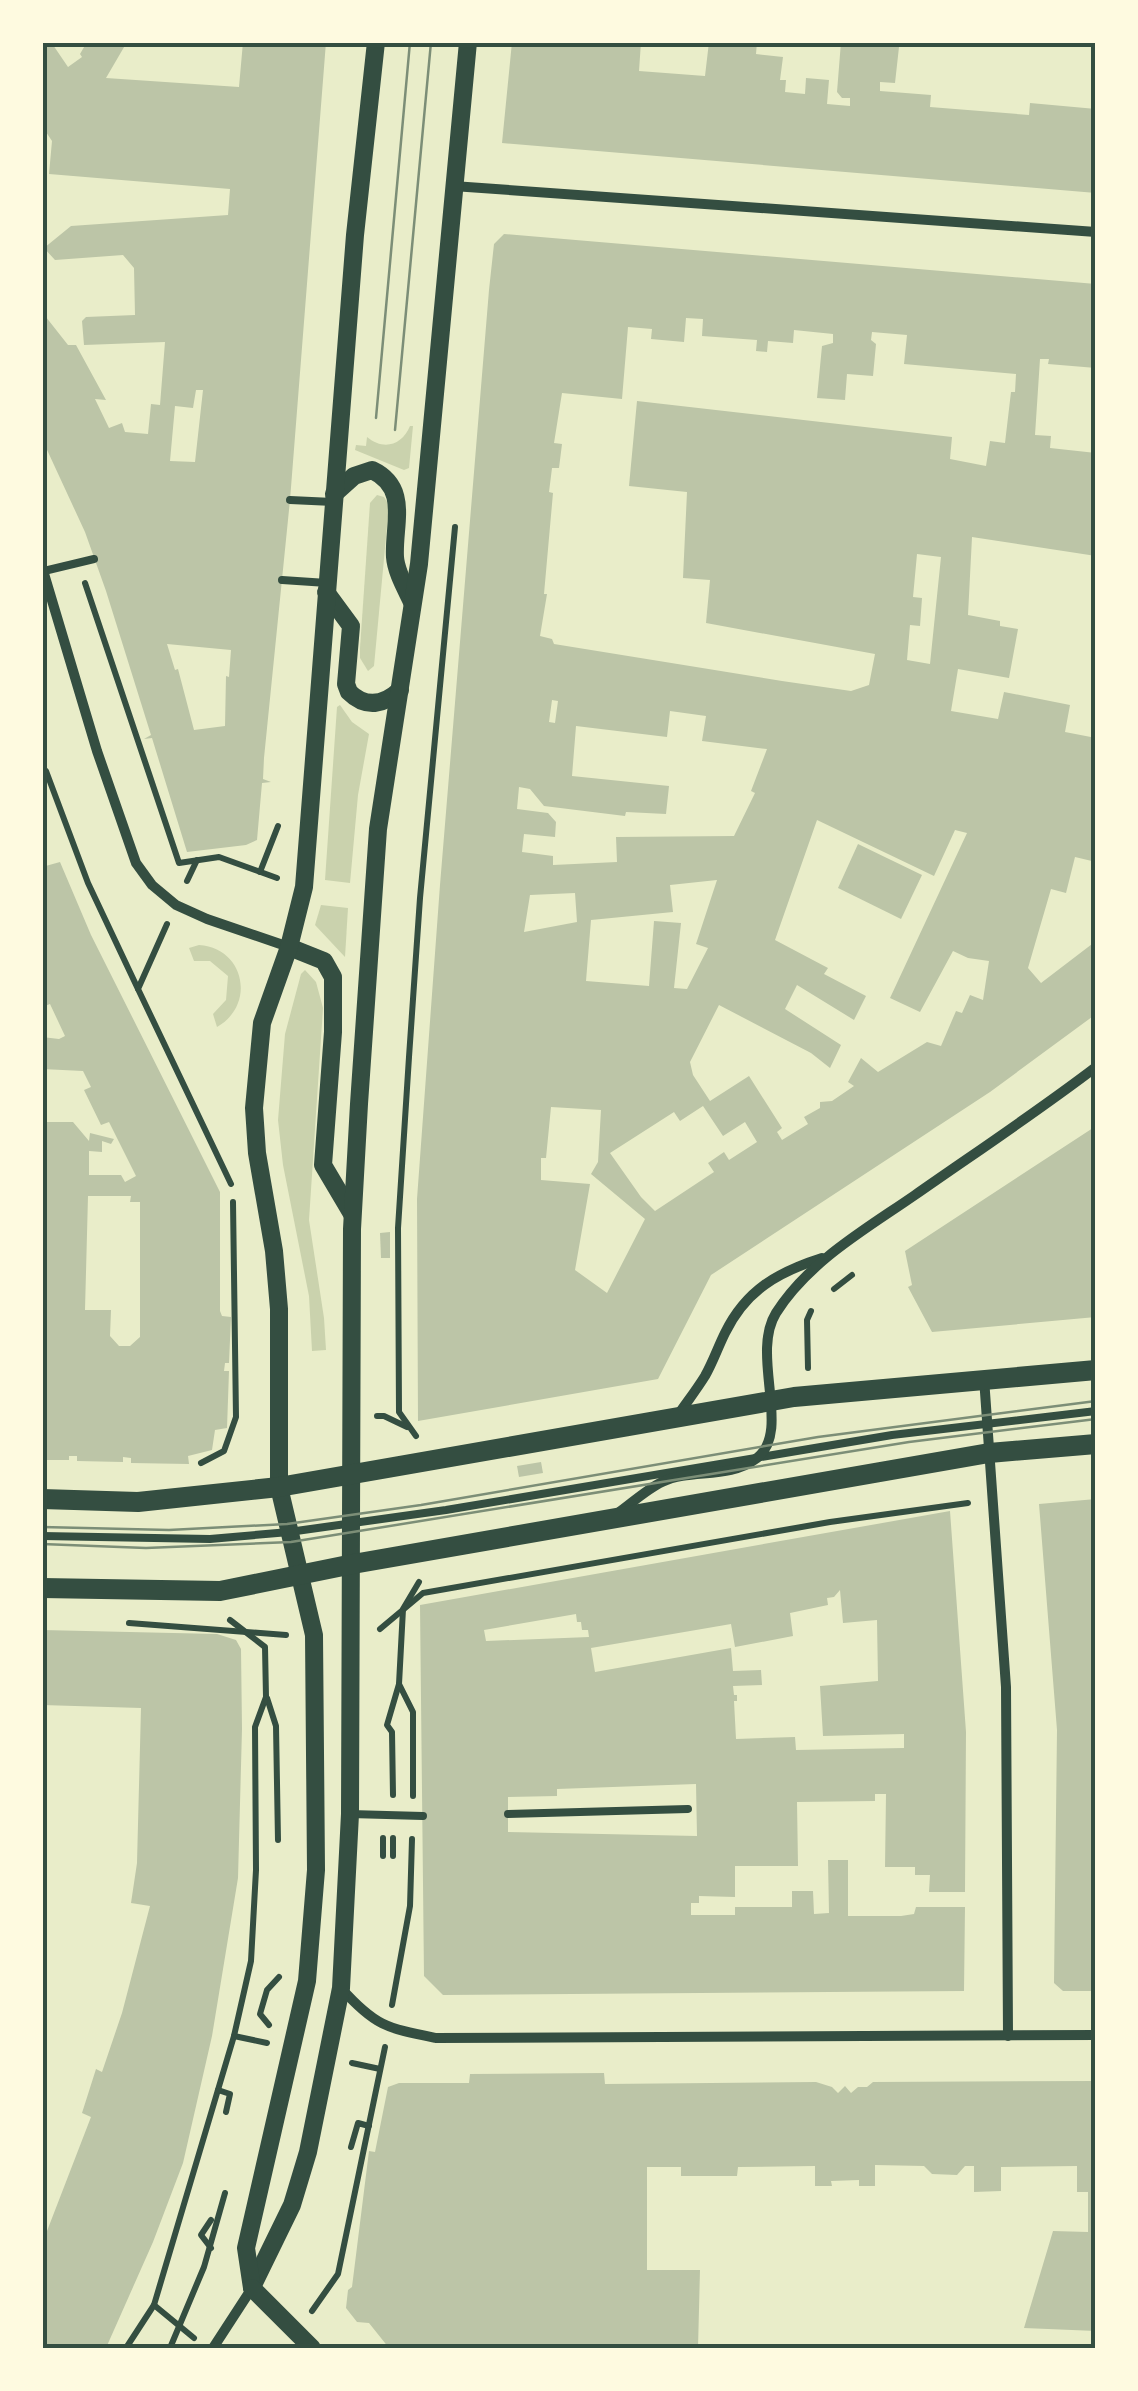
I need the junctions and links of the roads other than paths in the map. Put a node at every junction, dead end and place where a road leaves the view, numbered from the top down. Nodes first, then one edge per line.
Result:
1 (376, 42) edge
2 (468, 42) edge
3 (452, 186) junction
4 (1096, 232) edge
5 (334, 498) junction
6 (290, 500) dead end
7 (94, 560) dead end
8 (43, 569) edge
9 (282, 580) dead end
10 (326, 588) junction
11 (412, 603) junction
12 (400, 690) junction
13 (289, 947) junction
14 (1096, 1067) edge
15 (352, 1214) junction
16 (828, 1256) junction
17 (1096, 1370) edge
18 (984, 1378) junction
19 (769, 1401) junction
20 (1096, 1411) edge
21 (676, 1418) junction
22 (986, 1421) junction
23 (1096, 1444) edge
24 (989, 1453) junction
25 (759, 1457) junction
26 (352, 1474) junction
27 (280, 1486) junction
28 (42, 1499) edge
29 (609, 1520) junction
30 (352, 1524) junction
31 (288, 1532) junction
32 (42, 1536) edge
33 (353, 1564) junction
34 (299, 1574) junction
35 (42, 1588) edge
36 (688, 1809) dead end
37 (350, 1814) junction
38 (508, 1814) dead end
39 (423, 1816) dead end
40 (340, 1988) junction
41 (1008, 2036) junction
42 (1096, 2036) edge
43 (252, 2288) junction
44 (213, 2348) edge
45 (312, 2348) edge

1 - 5 street
2 - 3 street
3 - 4 street
3 - 11 street
5 - 6 lane
5 - 10 street
5 - 11 street
7 - 8 lane
8 - 13 street
9 - 10 lane
10 - 12 street
10 - 13 street
11 - 12 street
12 - 15 street
13 - 15 street
13 - 27 street
14 - 16 street
15 - 26 street
16 - 19 street
16 - 21 street
17 - 18 main road
18 - 19 main road
18 - 22 street
19 - 21 main road
19 - 25 street
20 - 22 lane
21 - 26 main road
22 - 24 street
22 - 25 lane
23 - 24 main road
24 - 29 main road
24 - 41 street
25 - 29 street
25 - 30 lane
26 - 27 main road
26 - 30 street
27 - 28 main road
27 - 31 street
29 - 33 main road
30 - 31 lane
30 - 33 street
31 - 32 lane
31 - 34 street
33 - 34 main road
33 - 37 street
34 - 35 main road
34 - 43 street
36 - 38 lane
37 - 39 lane
37 - 40 street
40 - 41 street
40 - 43 street
41 - 42 street
43 - 44 street
43 - 45 street

